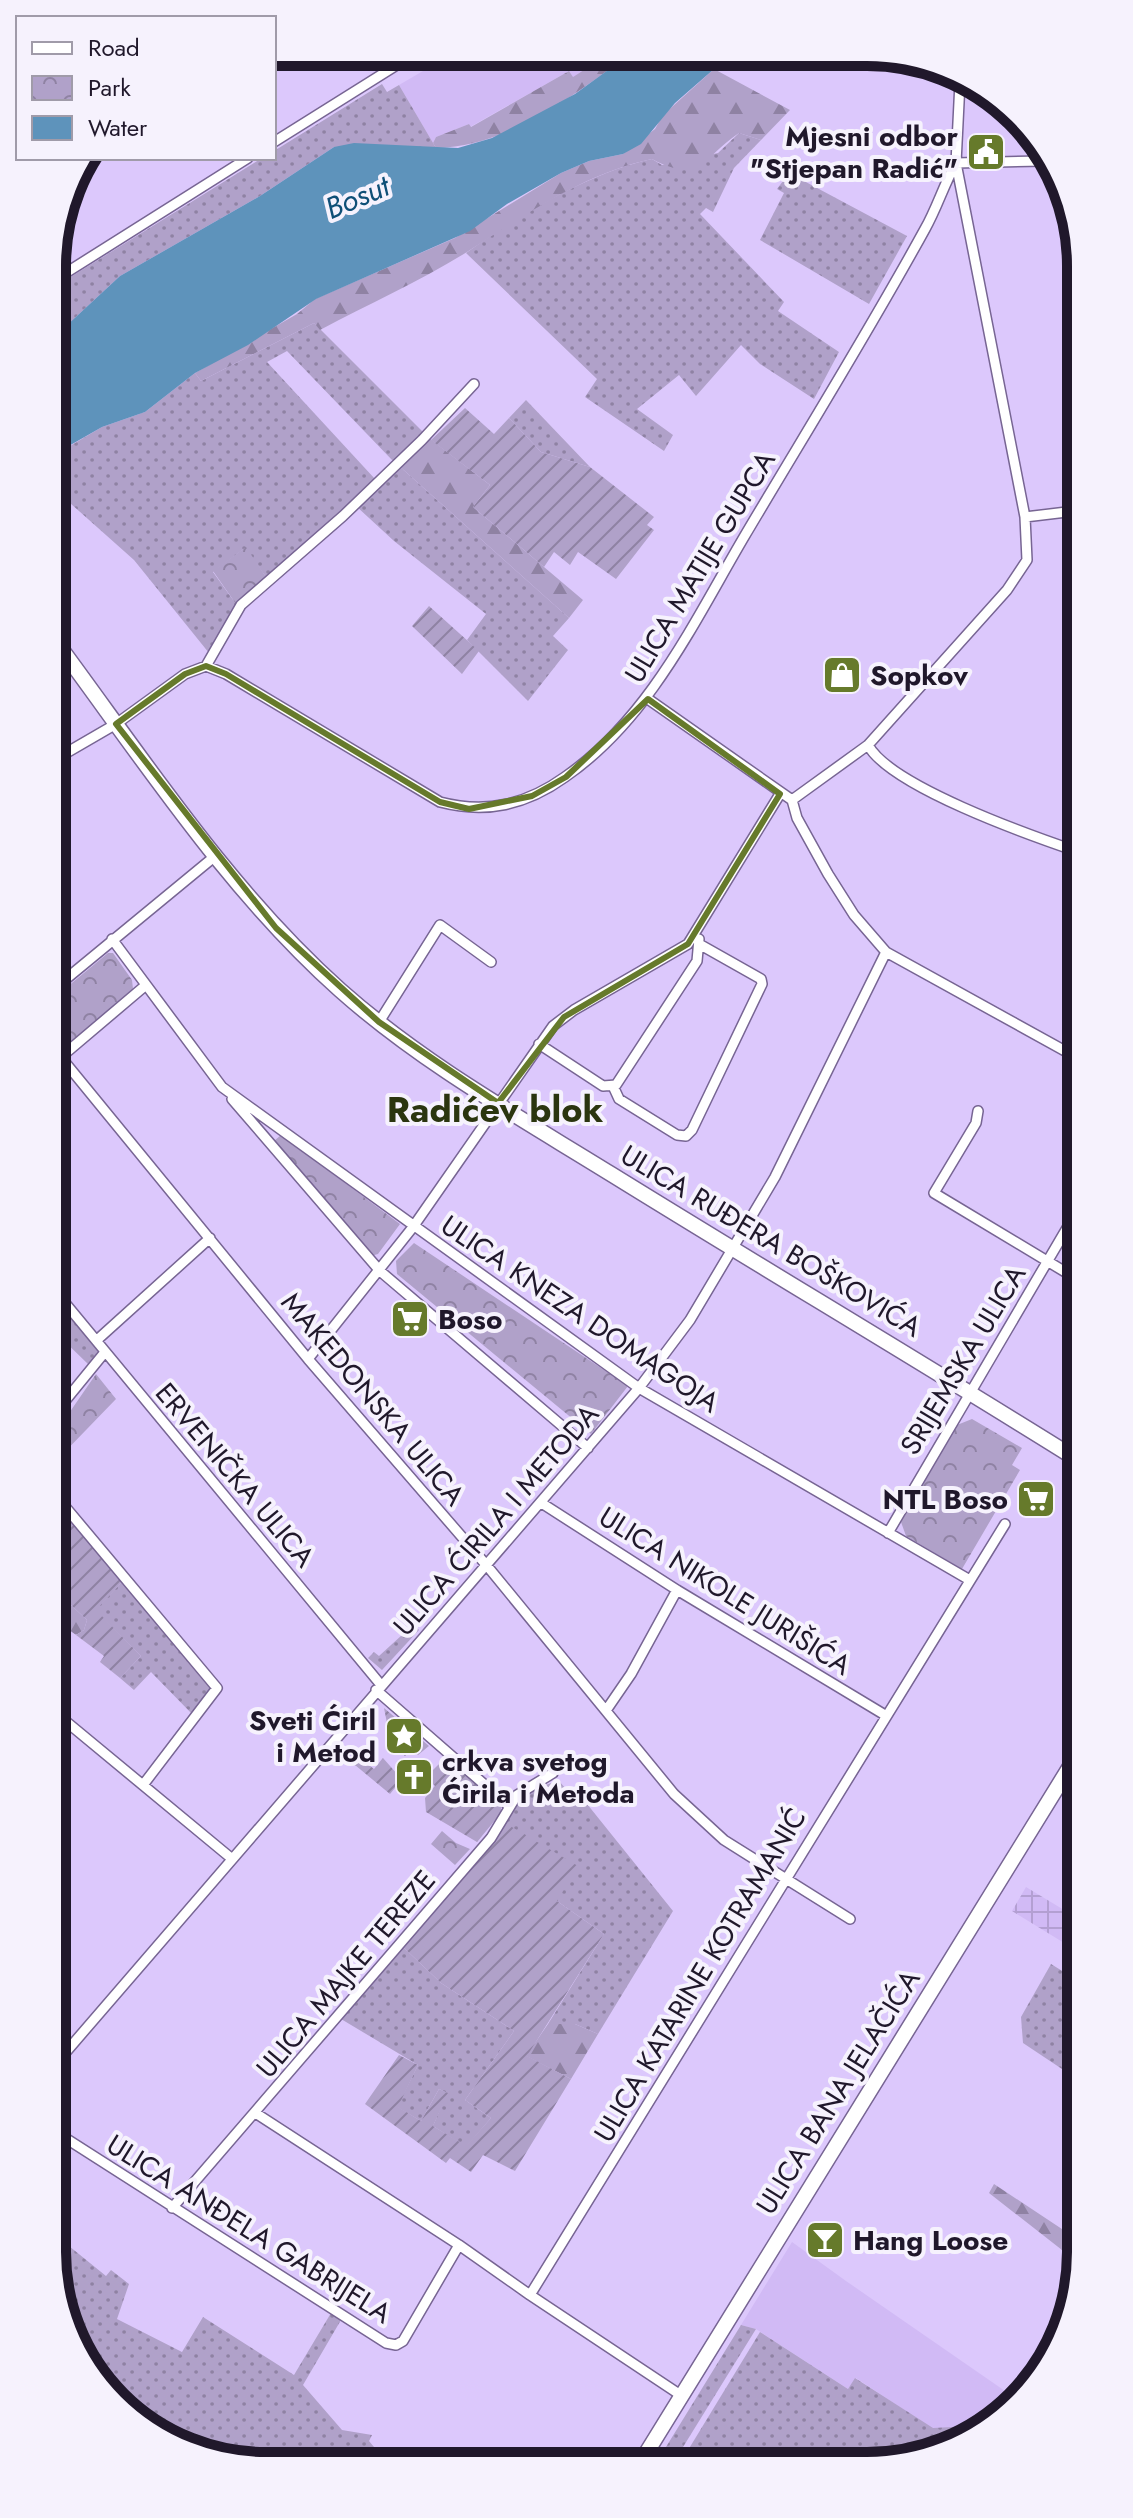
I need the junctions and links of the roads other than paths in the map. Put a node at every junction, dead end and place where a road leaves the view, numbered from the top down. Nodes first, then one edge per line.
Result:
1 (395, 66) edge
2 (960, 90) edge
3 (276, 141) edge
4 (245, 160) edge
5 (1037, 161) edge
6 (956, 163) junction
7 (66, 273) edge
8 (474, 384) dead end
9 (1067, 512) edge
10 (1025, 517) junction
11 (66, 655) edge
12 (206, 666) junction
13 (648, 699) junction
14 (116, 724) junction
15 (868, 745) junction
16 (66, 753) edge
17 (780, 794) junction
18 (792, 800) junction
19 (1067, 847) edge
20 (214, 857) junction
21 (698, 932) junction
22 (112, 939) junction
23 (699, 944) junction
24 (886, 952) junction
25 (491, 962) dead end
26 (66, 979) edge
27 (146, 985) junction
28 (379, 1022) junction
29 (539, 1044) junction
30 (66, 1048) edge
31 (1067, 1052) edge
32 (66, 1064) edge
33 (613, 1086) junction
34 (222, 1087) junction
35 (498, 1103) junction
36 (978, 1111) dead end
37 (413, 1227) junction
38 (1067, 1228) edge
39 (210, 1238) junction
40 (734, 1250) junction
41 (1047, 1261) junction
42 (380, 1271) junction
43 (1067, 1273) edge
44 (66, 1304) edge
45 (97, 1340) junction
46 (105, 1352) junction
47 (308, 1359) junction
48 (639, 1388) junction
49 (968, 1391) junction
50 (66, 1400) edge
51 (588, 1448) junction
52 (1067, 1453) edge
53 (543, 1504) junction
54 (66, 1508) edge
55 (1005, 1524) dead end
56 (888, 1533) junction
57 (488, 1567) junction
58 (968, 1579) junction
59 (677, 1590) junction
60 (379, 1687) junction
61 (607, 1709) junction
62 (885, 1715) junction
63 (66, 1721) edge
64 (1067, 1771) edge
65 (553, 1773) dead end
66 (143, 1785) junction
67 (509, 1806) junction
68 (231, 1858) junction
69 (784, 1879) junction
70 (850, 1919) dead end
71 (66, 2052) edge
72 (257, 2114) junction
73 (66, 2139) edge
74 (172, 2208) junction
75 (459, 2245) junction
76 (530, 2295) junction
77 (682, 2396) junction
78 (647, 2452) edge

1 - 3 street
2 - 6 street, ULICA MATIJE GUPCA
4 - 7 street
5 - 6 street
6 - 10 street
6 - 13 street, ULICA MATIJE GUPCA
8 - 12 street
9 - 10 street
10 - 15 street
11 - 14 main road, ULICA RUĐERA BOŠKOVIĆA
12 - 13 street, ULICA MATIJE GUPCA
12 - 14 street
13 - 17 street
14 - 16 street
14 - 20 main road, ULICA RUĐERA BOŠKOVIĆA
15 - 18 street
15 - 19 street
17 - 18 street
17 - 21 street
18 - 24 street
20 - 22 street
20 - 28 main road, ULICA RUĐERA BOŠKOVIĆA
21 - 23 street
21 - 29 street
22 - 26 street
22 - 27 street, ULICA KNEZA DOMAGOJA
23 - 33 street
23 - 33 street
24 - 31 street
24 - 40 street, ULICA ĆIRILA I METODA
25 - 28 street
27 - 30 street
27 - 34 street, ULICA KNEZA DOMAGOJA
28 - 35 main road, ULICA RUĐERA BOŠKOVIĆA
29 - 33 street
29 - 35 street
32 - 39 street, MAKEDONSKA ULICA
34 - 37 street, ULICA KNEZA DOMAGOJA
34 - 42 street, ULICA KNEZA DOMAGOJA
35 - 37 street
35 - 40 main road, ULICA RUĐERA BOŠKOVIĆA
36 - 41 street
37 - 42 street
37 - 48 street, ULICA KNEZA DOMAGOJA
38 - 41 street, SRIJEMSKA ULICA
39 - 45 street
39 - 47 street, MAKEDONSKA ULICA
40 - 48 street, ULICA ĆIRILA I METODA
40 - 49 main road, ULICA RUĐERA BOŠKOVIĆA
41 - 43 street
41 - 49 street, SRIJEMSKA ULICA
42 - 47 street
42 - 51 street, ULICA KNEZA DOMAGOJA
44 - 45 street, ERVENIČKA ULICA
45 - 46 street, ERVENIČKA ULICA
46 - 50 street
46 - 60 street, ERVENIČKA ULICA
47 - 57 street, MAKEDONSKA ULICA
48 - 51 street, ULICA ĆIRILA I METODA
48 - 56 street, ULICA KNEZA DOMAGOJA
49 - 52 main road, ULICA RUĐERA BOŠKOVIĆA
49 - 56 street, SRIJEMSKA ULICA
51 - 53 street, ULICA ĆIRILA I METODA
53 - 57 street, ULICA ĆIRILA I METODA
53 - 59 street, ULICA NIKOLE JURIŠIĆA
54 - 66 street
55 - 58 street, ULICA KATARINE KOTRAMANIĆ
56 - 58 street, ULICA KNEZA DOMAGOJA
57 - 60 street, ULICA ĆIRILA I METODA
57 - 61 street, MAKEDONSKA ULICA
58 - 62 street, ULICA KATARINE KOTRAMANIĆ
59 - 61 street
59 - 62 street, ULICA NIKOLE JURIŠIĆA
60 - 67 street, ERVENIČKA ULICA
60 - 68 street, ULICA ĆIRILA I METODA
61 - 69 street, MAKEDONSKA ULICA
62 - 69 street, ULICA KATARINE KOTRAMANIĆ
63 - 66 street
64 - 77 main road, ULICA BANA JELAČIĆA
65 - 67 street, ULICA MAJKE TEREZE
66 - 68 street
67 - 72 street, ULICA MAJKE TEREZE
68 - 71 street, ULICA ĆIRILA I METODA
69 - 70 street, MAKEDONSKA ULICA
69 - 76 street, ULICA KATARINE KOTRAMANIĆ
72 - 74 street, ULICA MAJKE TEREZE
72 - 75 street
73 - 74 street, ULICA ANĐELA GABRIJELA
74 - 75 street, ULICA ANĐELA GABRIJELA
75 - 76 street
76 - 77 street
77 - 78 main road, ULICA BANA JELAČIĆA

